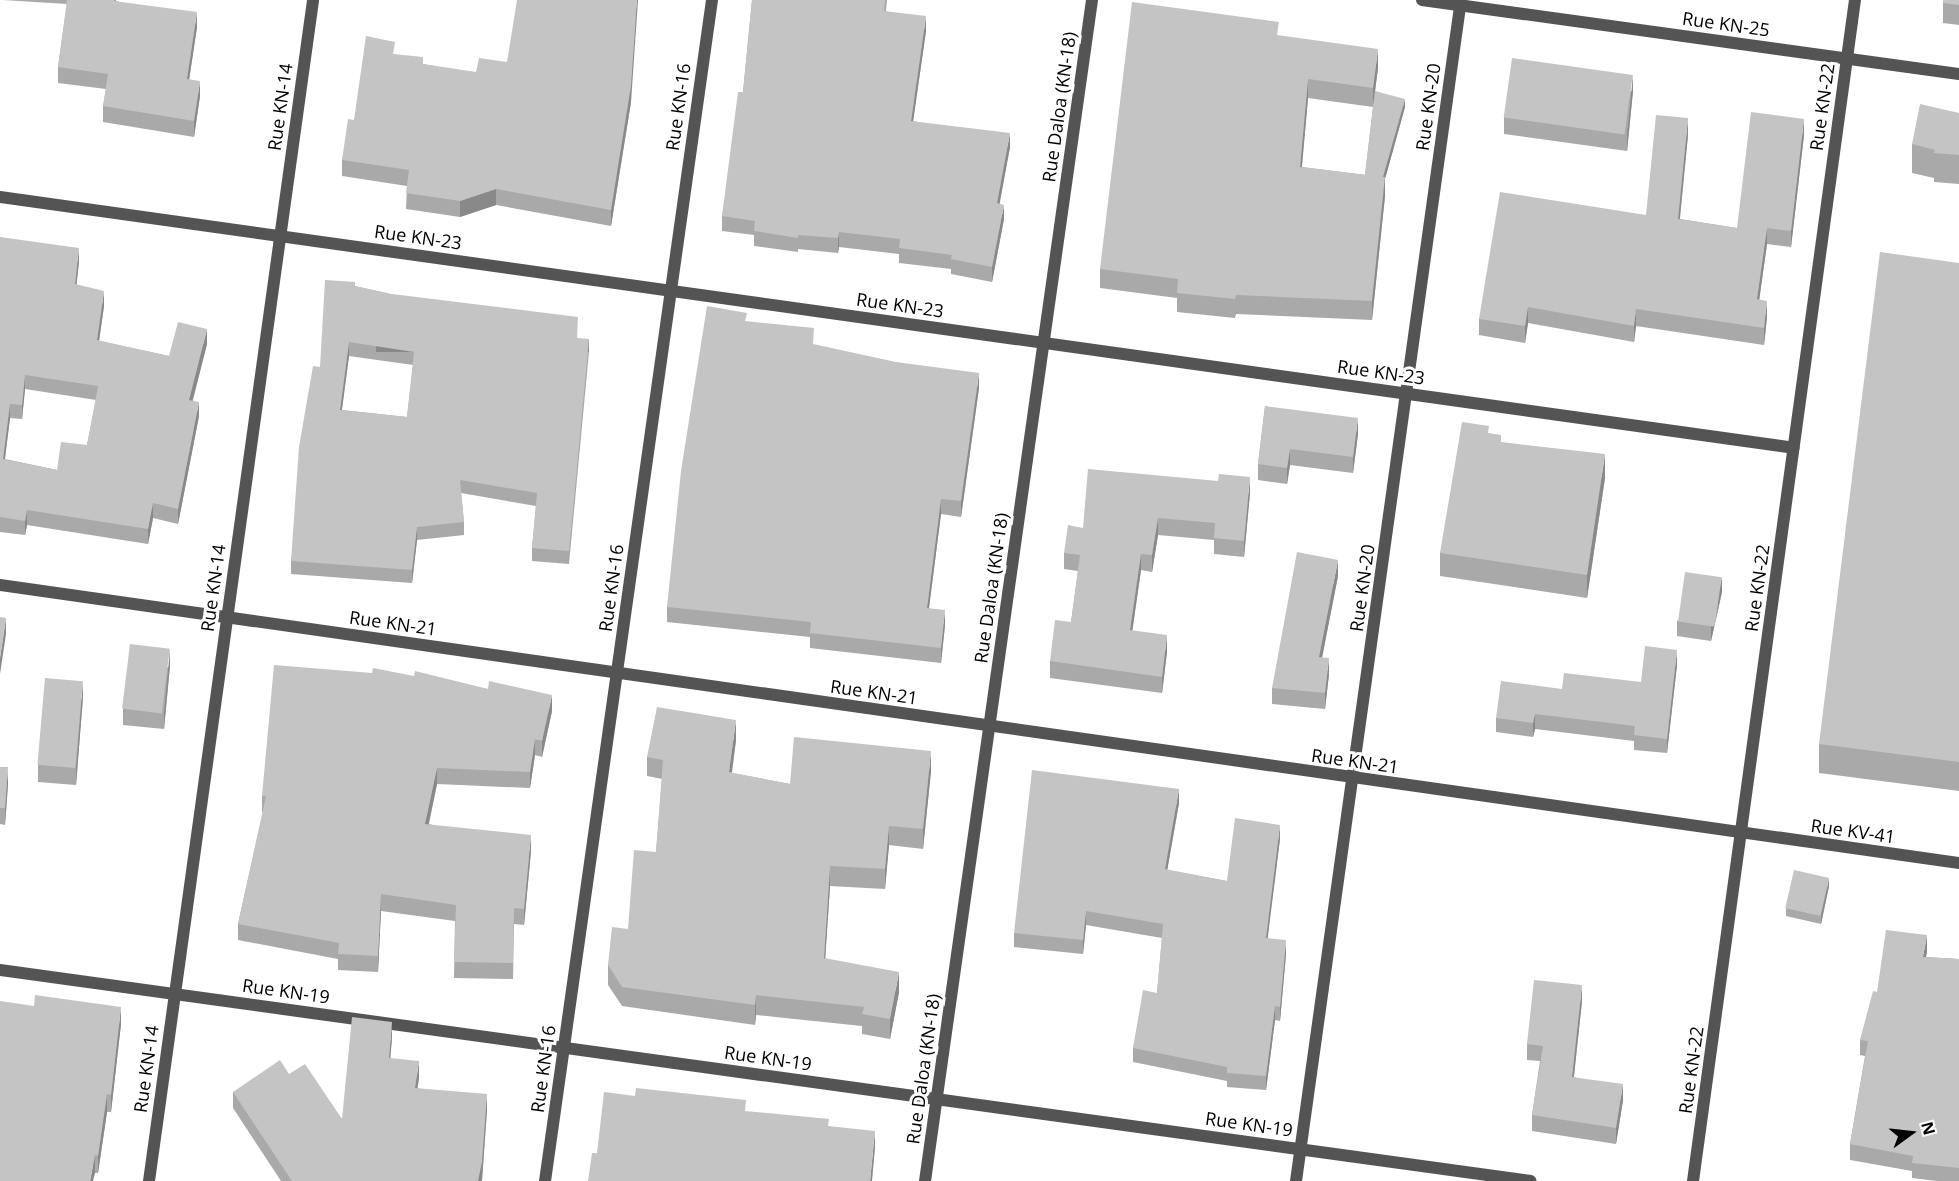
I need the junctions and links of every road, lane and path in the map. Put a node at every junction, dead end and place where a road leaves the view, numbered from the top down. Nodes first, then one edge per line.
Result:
1 (313, 0) edge
2 (712, 0) edge
3 (1092, 0) edge
4 (1422, 0) edge
5 (1855, 0) edge
6 (1461, 3) edge
7 (1847, 59) junction
8 (1959, 74) edge
9 (0, 197) edge
10 (281, 236) junction
11 (671, 291) junction
12 (1044, 343) junction
13 (1407, 394) junction
14 (1794, 448) junction
15 (0, 585) edge
16 (227, 618) junction
17 (617, 673) junction
18 (990, 727) junction
19 (1354, 779) junction
20 (1742, 835) junction
21 (1959, 863) edge
22 (0, 970) edge
23 (175, 994) junction
24 (564, 1048) junction
25 (937, 1099) junction
26 (1300, 1149) junction
27 (149, 1181) edge
28 (545, 1181) edge
29 (925, 1181) edge
30 (1296, 1181) edge
31 (1531, 1181) edge
32 (1693, 1181) edge

1 - 10 street, Rue KN-14
2 - 11 street, Rue KN-16
3 - 12 street, Rue Daloa (KN-18)
4 - 6 street, Rue KN-25
5 - 7 street, Rue KN-22
6 - 7 street, Rue KN-25
6 - 13 street, Rue KN-20
7 - 8 street, Rue KN-25
7 - 14 street, Rue KN-22
9 - 10 street, Rue KN-23
10 - 11 street, Rue KN-23
10 - 16 street, Rue KN-14
11 - 12 street, Rue KN-23
11 - 17 street, Rue KN-16
12 - 13 street, Rue KN-23
12 - 18 street, Rue Daloa (KN-18)
13 - 14 street, Rue KN-23
13 - 19 street, Rue KN-20
14 - 20 street, Rue KN-22
15 - 16 street, Rue KN-21
16 - 17 street, Rue KN-21
16 - 23 street, Rue KN-14
17 - 18 street, Rue KN-21
17 - 24 street, Rue KN-16
18 - 19 street, Rue KN-21
18 - 25 street, Rue Daloa (KN-18)
19 - 20 street, Rue KN-21
19 - 26 street, Rue KN-20
20 - 21 street, Rue KV-41
20 - 32 street, Rue KN-22
22 - 23 street, Rue KN-19
23 - 24 street, Rue KN-19
23 - 27 street, Rue KN-14
24 - 25 street, Rue KN-19
24 - 28 street, Rue KN-16
25 - 26 street, Rue KN-19
25 - 29 street, Rue Daloa (KN-18)
26 - 30 street, Rue KN-20
26 - 31 street, Rue KN-19

